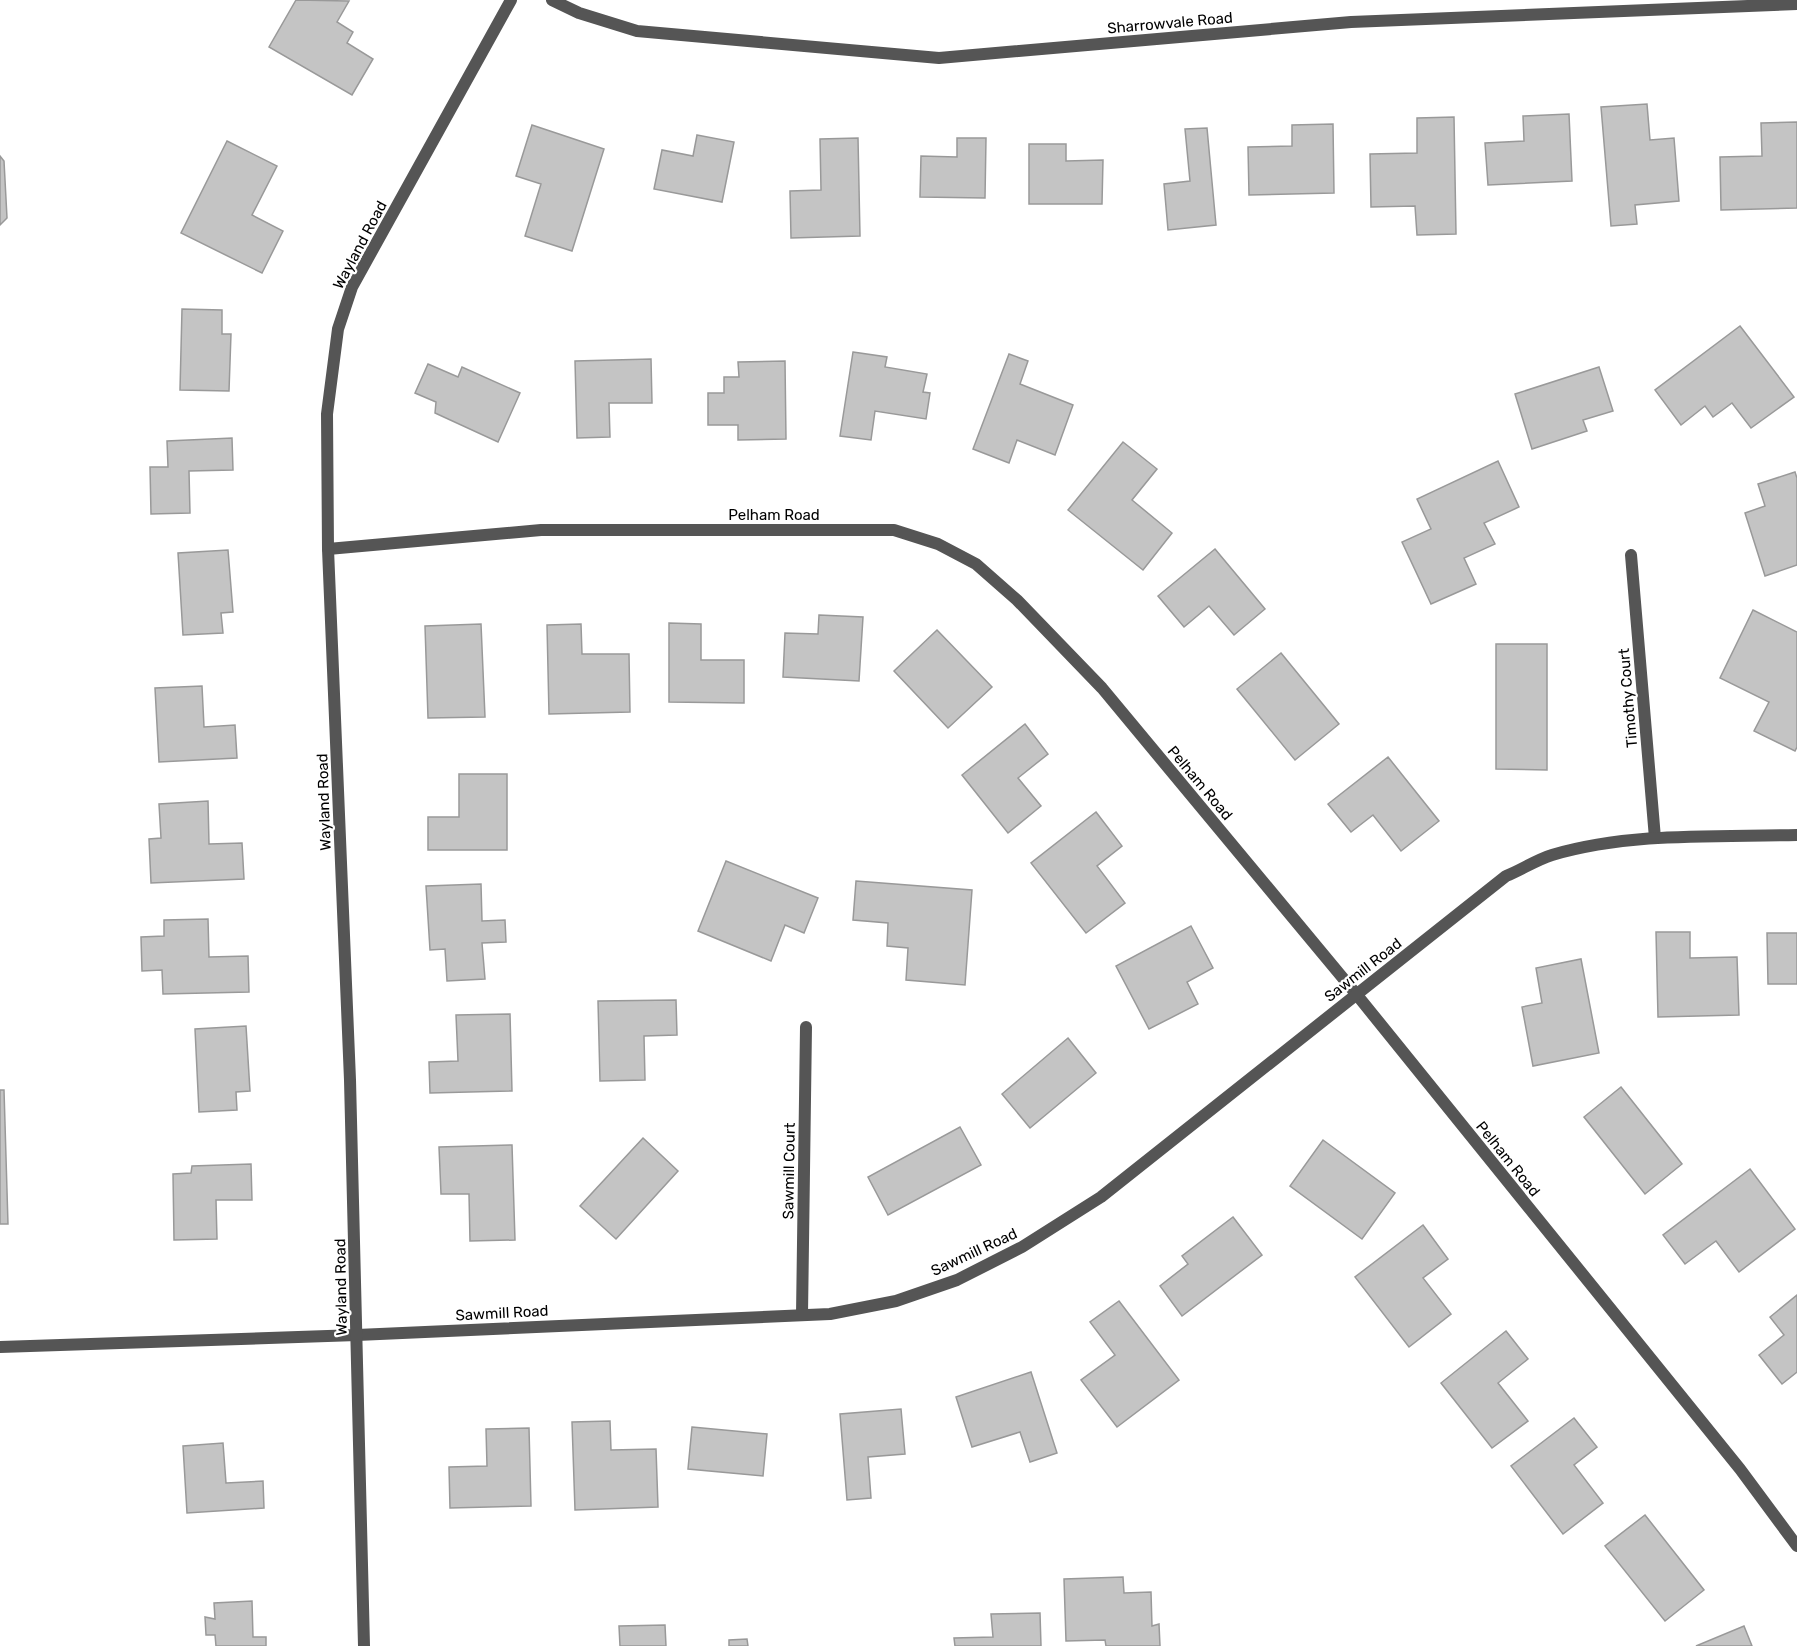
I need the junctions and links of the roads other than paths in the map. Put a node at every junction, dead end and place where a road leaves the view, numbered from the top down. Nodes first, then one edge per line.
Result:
1 (511, 0) edge
2 (552, 0) edge
3 (1736, 3) edge
4 (1797, 4) edge
5 (328, 549) junction
6 (1631, 555) dead end
7 (1797, 835) edge
8 (1655, 838) junction
9 (1357, 995) junction
10 (806, 1028) dead end
11 (802, 1315) junction
12 (357, 1335) junction
13 (0, 1347) edge
14 (1797, 1545) edge
15 (364, 1646) edge

1 - 5 street, Wayland Road
2 - 3 street, Sharrowvale Road
3 - 4 street, Sharrowvale Road
5 - 9 street, Pelham Road
5 - 12 street, Wayland Road
6 - 8 street, Timothy Court
7 - 8 street, Sawmill Road
8 - 9 street, Sawmill Road
9 - 11 street, Sawmill Road
9 - 14 street, Pelham Road
10 - 11 street, Sawmill Court
11 - 12 street, Sawmill Road
12 - 13 street, Sawmill Road
12 - 15 street, Wayland Road

